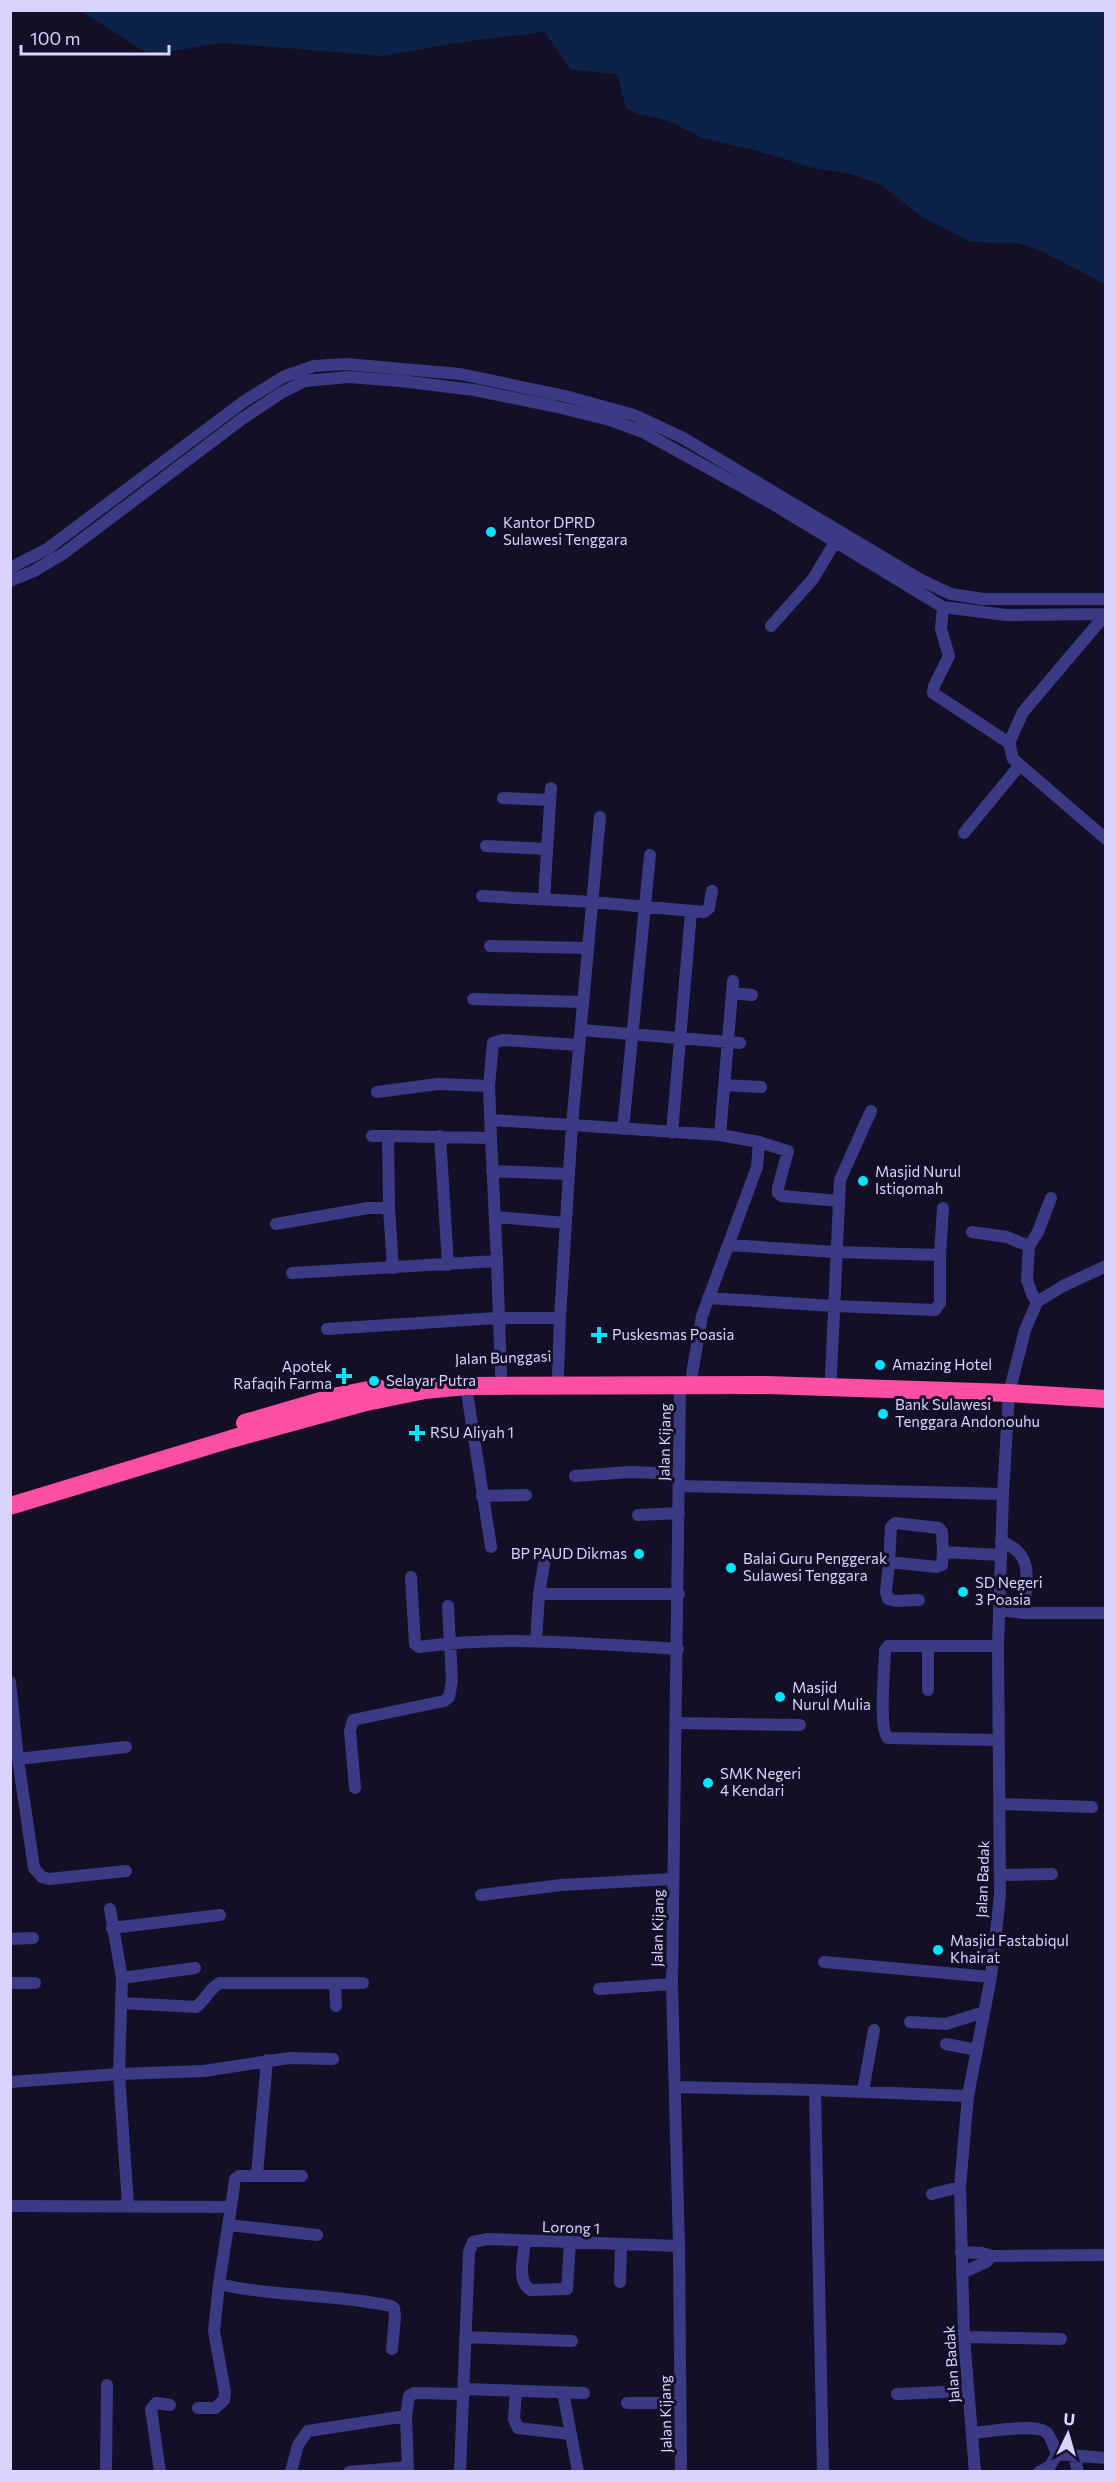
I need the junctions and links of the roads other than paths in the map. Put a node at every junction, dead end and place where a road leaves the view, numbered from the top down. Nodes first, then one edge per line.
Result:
1 (835, 542) junction
2 (10, 568) edge
3 (10, 580) edge
4 (1106, 600) edge
5 (943, 607) junction
6 (1106, 614) edge
7 (771, 626) dead end
8 (1009, 743) junction
9 (1020, 765) junction
10 (503, 798) dead end
11 (600, 817) dead end
12 (964, 833) dead end
13 (1106, 839) edge
14 (486, 846) dead end
15 (547, 849) junction
16 (650, 855) dead end
17 (712, 891) dead end
18 (482, 896) dead end
19 (544, 899) junction
20 (592, 902) junction
21 (645, 907) junction
22 (691, 912) junction
23 (490, 946) dead end
24 (588, 948) junction
25 (752, 995) dead end
26 (473, 999) dead end
27 (583, 1002) junction
28 (581, 1030) junction
29 (632, 1034) junction
30 (679, 1038) junction
31 (734, 1042) junction
32 (579, 1046) junction
33 (724, 1085) junction
34 (489, 1086) junction
35 (761, 1087) dead end
36 (377, 1092) dead end
37 (871, 1111) dead end
38 (491, 1120) junction
39 (572, 1125) junction
40 (623, 1129) junction
41 (672, 1133) junction
42 (720, 1135) junction
43 (372, 1136) dead end
44 (388, 1136) junction
45 (440, 1136) junction
46 (491, 1138) junction
47 (759, 1142) junction
48 (492, 1171) junction
49 (569, 1174) junction
50 (1051, 1198) dead end
51 (839, 1201) junction
52 (389, 1208) junction
53 (943, 1208) dead end
54 (495, 1217) junction
55 (566, 1223) junction
56 (276, 1224) dead end
57 (972, 1232) dead end
58 (728, 1245) junction
59 (1029, 1246) junction
60 (835, 1252) junction
61 (940, 1255) junction
62 (497, 1261) junction
63 (448, 1265) junction
64 (1106, 1266) edge
65 (393, 1268) junction
66 (292, 1273) dead end
67 (708, 1298) junction
68 (1038, 1302) junction
69 (834, 1306) junction
70 (497, 1318) junction
71 (560, 1318) junction
72 (327, 1329) dead end
73 (501, 1374) junction
74 (558, 1375) junction
75 (831, 1376) junction
76 (590, 1379) junction
77 (686, 1380) junction
78 (466, 1386) junction
79 (1010, 1388) junction
80 (1106, 1390) edge
81 (1106, 1399) edge
82 (330, 1406) junction
83 (229, 1433) junction
84 (575, 1476) dead end
85 (679, 1480) junction
86 (10, 1493) edge
87 (1003, 1494) junction
88 (526, 1495) dead end
89 (482, 1496) junction
90 (10, 1506) edge
91 (679, 1513) junction
92 (638, 1515) dead end
93 (1001, 1541) junction
94 (491, 1547) dead end
95 (943, 1552) junction
96 (1000, 1555) junction
97 (889, 1562) junction
98 (544, 1564) dead end
99 (411, 1577) dead end
100 (539, 1594) junction
101 (679, 1594) junction
102 (919, 1600) dead end
103 (448, 1606) dead end
104 (999, 1610) junction
105 (1024, 1613) junction
106 (1106, 1613) edge
107 (536, 1641) junction
108 (451, 1642) junction
109 (928, 1646) junction
110 (998, 1647) junction
111 (678, 1650) junction
112 (10, 1682) edge
113 (928, 1690) dead end
114 (676, 1723) junction
115 (800, 1725) dead end
116 (999, 1740) junction
117 (126, 1747) dead end
118 (18, 1760) junction
119 (355, 1788) dead end
120 (999, 1804) junction
121 (1092, 1807) dead end
122 (126, 1870) dead end
123 (1052, 1874) dead end
124 (1000, 1875) junction
125 (673, 1879) junction
126 (481, 1895) dead end
127 (110, 1909) dead end
128 (220, 1916) dead end
129 (112, 1928) junction
130 (33, 1938) dead end
131 (10, 1939) edge
132 (824, 1962) dead end
133 (195, 1968) dead end
134 (991, 1977) junction
135 (122, 1978) junction
136 (10, 1983) edge
137 (35, 1983) dead end
138 (335, 1983) junction
139 (363, 1983) dead end
140 (672, 1984) junction
141 (598, 1989) dead end
142 (123, 2003) junction
143 (336, 2006) dead end
144 (984, 2012) junction
145 (910, 2022) dead end
146 (874, 2030) dead end
147 (945, 2044) dead end
148 (976, 2050) junction
149 (333, 2059) dead end
150 (267, 2060) junction
151 (119, 2074) junction
152 (10, 2082) edge
153 (675, 2088) junction
154 (815, 2090) junction
155 (863, 2091) junction
156 (968, 2096) junction
157 (257, 2174) junction
158 (302, 2176) dead end
159 (960, 2187) junction
160 (932, 2193) dead end
161 (128, 2205) junction
162 (10, 2206) edge
163 (231, 2207) junction
164 (229, 2225) junction
165 (317, 2235) dead end
166 (525, 2241) junction
167 (570, 2242) junction
168 (621, 2245) junction
169 (679, 2246) junction
170 (961, 2252) junction
171 (1106, 2255) edge
172 (992, 2256) junction
173 (962, 2273) junction
174 (620, 2282) dead end
175 (219, 2284) junction
176 (465, 2337) junction
177 (964, 2337) junction
178 (1061, 2339) dead end
179 (572, 2341) dead end
180 (392, 2349) dead end
181 (107, 2385) dead end
182 (516, 2391) junction
183 (968, 2391) junction
184 (464, 2392) junction
185 (563, 2392) junction
186 (584, 2393) dead end
187 (897, 2394) dead end
188 (627, 2403) dead end
189 (680, 2403) junction
190 (170, 2405) dead end
191 (198, 2408) dead end
192 (406, 2416) junction
193 (973, 2433) junction
194 (570, 2434) junction
195 (1057, 2454) junction
196 (1074, 2456) junction
197 (1106, 2458) edge
198 (408, 2469) edge
199 (106, 2472) edge
200 (160, 2472) edge
201 (291, 2472) edge
202 (349, 2472) edge
203 (460, 2472) edge
204 (578, 2472) edge
205 (681, 2472) edge
206 (823, 2472) edge
207 (975, 2472) edge
208 (1039, 2472) edge
209 (1078, 2472) edge

1 - 3 street
1 - 5 street
1 - 7 street
2 - 4 street
5 - 6 street
5 - 8 street
6 - 8 street
8 - 9 street
9 - 12 street
9 - 13 street
10 - 15 street
11 - 20 street
14 - 15 street
15 - 19 street
16 - 21 street
17 - 22 street
18 - 19 street
19 - 20 street
20 - 21 street
20 - 24 street
21 - 22 street
21 - 29 street
22 - 30 street
23 - 24 street
24 - 27 street
25 - 31 street
26 - 27 street
27 - 28 street
28 - 29 street
28 - 32 street
29 - 30 street
29 - 40 street
30 - 31 street
30 - 41 street
31 - 33 street
32 - 34 street
32 - 39 street
33 - 35 street
33 - 42 street
34 - 36 street
34 - 38 street
37 - 51 street
38 - 39 street
38 - 46 street
39 - 40 street
39 - 49 street
40 - 41 street
41 - 42 street
42 - 47 street
43 - 44 street
44 - 45 street
44 - 52 street
45 - 46 street
45 - 63 street
46 - 48 street
47 - 51 street
47 - 58 street, Jalan Kijang
48 - 49 street
48 - 54 street
49 - 55 street
50 - 59 street
51 - 60 street
52 - 56 street
52 - 65 street
53 - 61 street
54 - 55 street
54 - 62 street
55 - 71 street
57 - 59 street
58 - 60 street
58 - 67 street, Jalan Kijang
59 - 68 street
60 - 61 street
60 - 69 street
61 - 69 street
62 - 63 street
62 - 70 street
63 - 65 street
64 - 68 street
65 - 66 street
67 - 69 street
67 - 77 street, Jalan Kijang
68 - 79 street, Jalan Badak
69 - 75 street
70 - 71 street
70 - 72 street
70 - 73 street
71 - 74 street
73 - 74 highway, Jalan Bunggasi
73 - 82 highway, Jalan Bunggasi
74 - 76 highway, Jalan Bunggasi
75 - 77 highway, Jalan Bunggasi
75 - 79 highway, Jalan Bunggasi
76 - 77 highway, Jalan Bunggasi
76 - 78 highway, Jalan Bunggasi
77 - 79 highway, Jalan Bunggasi
77 - 85 street, Jalan Kijang
78 - 82 highway, Jalan Bunggasi
78 - 89 street
79 - 80 highway
79 - 81 highway
79 - 87 street, Jalan Badak
82 - 83 highway, Jalan Bunggasi
83 - 86 highway, Jalan Bunggasi
83 - 90 highway, Jalan Bunggasi
84 - 85 street
85 - 87 street
85 - 91 street, Jalan Kijang
87 - 93 street, Jalan Badak
88 - 89 street
89 - 94 street
91 - 92 street
91 - 101 street, Jalan Kijang
93 - 96 street, Jalan Badak
93 - 105 street
95 - 96 street
95 - 97 street
95 - 97 street
96 - 104 street, Jalan Badak
97 - 102 street
98 - 100 street
99 - 108 street
100 - 101 street
100 - 107 street
101 - 111 street, Jalan Kijang
103 - 108 street
104 - 105 street
104 - 110 street, Jalan Badak
105 - 106 street
107 - 108 street
107 - 111 street
108 - 119 street
109 - 110 street
109 - 113 street
109 - 116 street
110 - 116 street, Jalan Badak
111 - 114 street, Jalan Kijang
112 - 118 street
114 - 115 street
114 - 125 street, Jalan Kijang
116 - 120 street, Jalan Badak
117 - 118 street
118 - 122 street
120 - 121 street
120 - 124 street, Jalan Badak
123 - 124 street
124 - 134 street, Jalan Badak
125 - 126 street
125 - 140 street, Jalan Kijang
127 - 129 street
128 - 129 street
129 - 135 street
130 - 131 street
132 - 134 street
133 - 135 street
134 - 144 street, Jalan Badak
135 - 142 street
136 - 137 street
138 - 139 street
138 - 142 street
138 - 143 street
140 - 141 street
140 - 153 street, Jalan Kijang
142 - 151 street
144 - 145 street
144 - 148 street, Jalan Badak
146 - 155 street
147 - 148 street
148 - 156 street, Jalan Badak
149 - 150 street
150 - 151 street
150 - 157 street
151 - 152 street
151 - 161 street
153 - 154 street
153 - 169 street, Jalan Kijang
154 - 155 street
154 - 206 street
155 - 156 street
156 - 159 street, Jalan Badak
157 - 158 street
157 - 163 street
159 - 160 street
159 - 170 street, Jalan Badak
161 - 162 street
161 - 163 street
163 - 164 street
164 - 165 street
164 - 175 street
166 - 167 street, Lorong 1
166 - 167 street
166 - 176 street, Lorong 1
167 - 168 street, Lorong 1
168 - 169 street, Lorong 1
168 - 174 street
169 - 189 street, Jalan Kijang
170 - 172 street
170 - 173 street, Jalan Badak
171 - 172 street
172 - 173 street
173 - 177 street, Jalan Badak
175 - 180 street
175 - 191 street
176 - 179 street
176 - 184 street
177 - 178 street
177 - 183 street, Jalan Badak
181 - 199 street
182 - 184 street
182 - 185 street
182 - 194 street
183 - 187 street
183 - 193 street, Jalan Badak
184 - 192 street
184 - 203 street
185 - 186 street
185 - 194 street
188 - 189 street
189 - 205 street, Jalan Kijang
190 - 200 street
192 - 198 street
192 - 201 street
193 - 195 street
193 - 207 street, Jalan Badak
194 - 204 street
195 - 196 street
195 - 208 street
196 - 197 street
196 - 209 street
198 - 202 street

